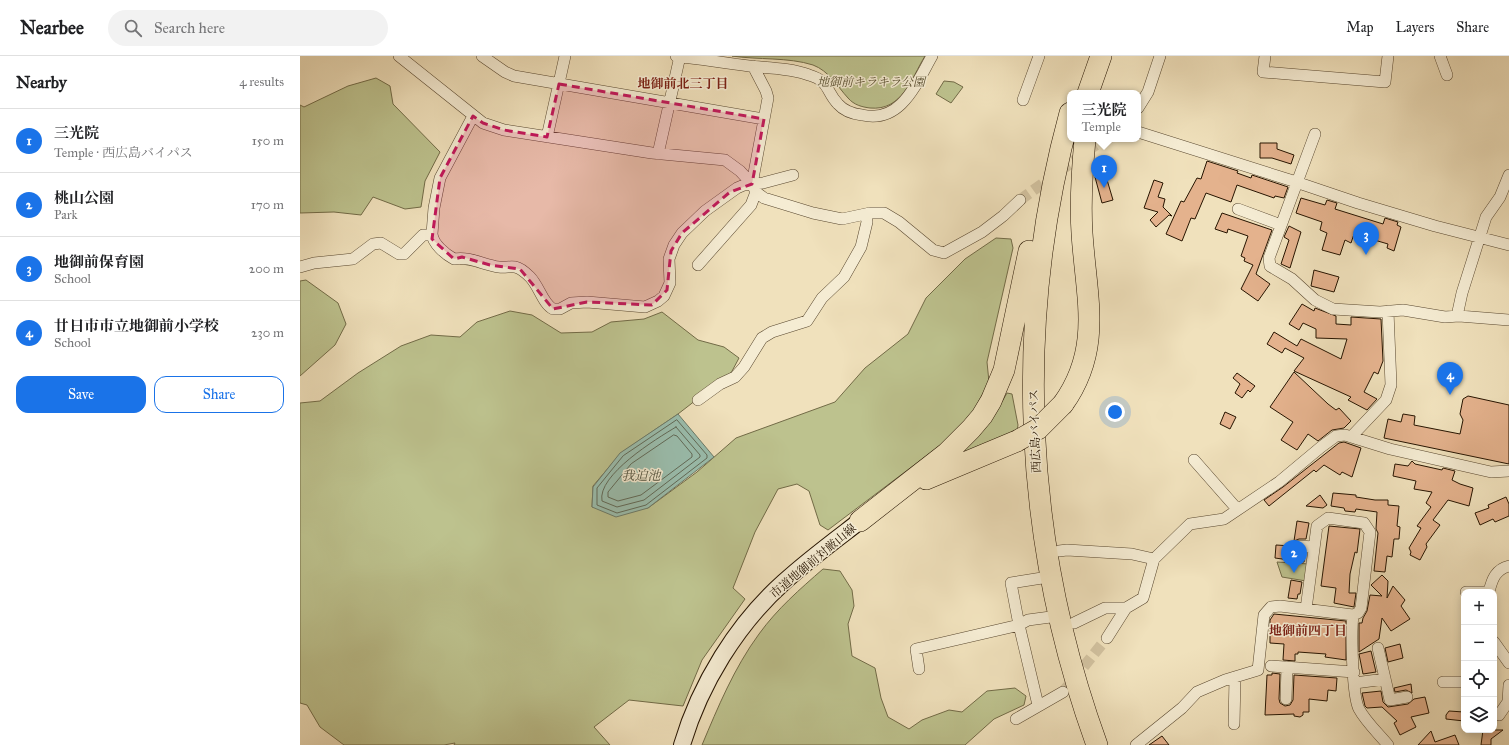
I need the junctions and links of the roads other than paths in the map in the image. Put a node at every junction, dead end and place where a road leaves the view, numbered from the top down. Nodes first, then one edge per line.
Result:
1 (399, 56) edge
2 (482, 56) edge
3 (565, 56) edge
4 (676, 56) edge
5 (680, 56) edge
6 (932, 56) edge
7 (1039, 56) edge
8 (1160, 56) edge
9 (1265, 56) edge
10 (1388, 56) edge
11 (1440, 56) edge
12 (1092, 57) edge
13 (753, 66) junction
14 (1447, 75) dead end
15 (558, 84) junction
16 (1084, 90) edge
17 (1023, 100) dead end
18 (670, 103) junction
19 (1141, 103) edge
20 (1067, 109) edge
21 (473, 116) junction
22 (764, 119) junction
23 (1067, 126) edge
24 (1141, 133) edge
25 (1315, 134) dead end
26 (547, 137) junction
27 (1076, 142) edge
28 (1085, 142) edge
29 (658, 154) junction
30 (792, 175) dead end
31 (1509, 175) edge
32 (1297, 182) junction
33 (754, 188) junction
34 (1020, 200) tunnel mouth
35 (1238, 209) dead end
36 (866, 214) junction
37 (1281, 225) junction
38 (432, 234) junction
39 (1479, 238) junction
40 (1509, 245) edge
41 (702, 264) dead end
42 (300, 267) edge
43 (1388, 311) junction
44 (1457, 316) junction
45 (1509, 320) edge
46 (698, 400) dead end
47 (1351, 437) junction
48 (1194, 460) dead end
49 (1509, 471) edge
50 (1237, 510) junction
51 (860, 521) junction
52 (1299, 546) dead end
53 (1314, 547) junction
54 (1059, 551) junction
55 (1154, 560) junction
56 (1509, 566) edge
57 (1042, 578) dead end
58 (1491, 589) edge
59 (1126, 608) junction
60 (1306, 609) junction
61 (1353, 615) junction
62 (1066, 619) junction
63 (1019, 625) junction
64 (1107, 638) tunnel mouth
65 (1497, 646) edge
66 (1378, 648) dead end
67 (1509, 663) edge
68 (1271, 666) dead end
69 (1287, 667) junction
70 (919, 669) dead end
71 (1235, 678) junction
72 (1354, 678) junction
73 (1384, 679) junction
74 (1443, 682) dead end
75 (1461, 682) edge
76 (1509, 684) edge
77 (1063, 692) tunnel mouth
78 (1407, 697) dead end
79 (1286, 699) dead end
80 (1038, 705) junction
81 (1499, 715) dead end
82 (1016, 719) dead end
83 (1234, 724) dead end
84 (682, 745) edge
85 (1097, 745) edge
86 (1110, 745) edge
87 (1136, 745) edge
88 (1388, 745) edge

1 - 21 street
2 - 15 street
3 - 15 street
4 - 5 street
5 - 13 street
5 - 18 street
6 - 13 street
7 - 17 street
8 - 19 street
9 - 10 street
11 - 14 street
12 - 16 highway
13 - 22 street
15 - 18 street
15 - 26 street
18 - 22 street
18 - 29 street
20 - 51 highway
21 - 26 street
21 - 38 street
22 - 33 street
23 - 62 highway, 西広島バイパス
24 - 32 street
25 - 32 street
26 - 29 street
27 - 54 highway, 西広島バイパス
28 - 51 highway, bridge
29 - 33 street
30 - 33 street
31 - 39 street
32 - 37 street
32 - 39 street
33 - 36 street
33 - 38 street
33 - 41 street
34 - 36 street
35 - 37 street
36 - 46 street
37 - 43 street
38 - 42 street
39 - 40 street
39 - 44 street
43 - 44 street
43 - 47 street
44 - 45 street
47 - 49 street
47 - 50 street
48 - 50 street
50 - 55 street
51 - 84 street, 市道地御前対厳山線
52 - 53 street
53 - 60 street
53 - 61 street
54 - 55 street
54 - 62 highway, 西広島バイパス
55 - 59 street
56 - 58 street
57 - 63 street
59 - 62 street
59 - 64 street
60 - 61 street
60 - 71 street
61 - 72 street
62 - 63 street
62 - 85 highway, 西広島バイパス
62 - 86 highway, 西広島バイパス
63 - 70 street
63 - 80 street
65 - 67 street
66 - 73 street
68 - 69 street
69 - 72 street
69 - 79 street
71 - 83 street
71 - 87 street
72 - 73 street
72 - 88 street
73 - 78 street
74 - 75 street
76 - 81 street
77 - 80 street
80 - 82 street

